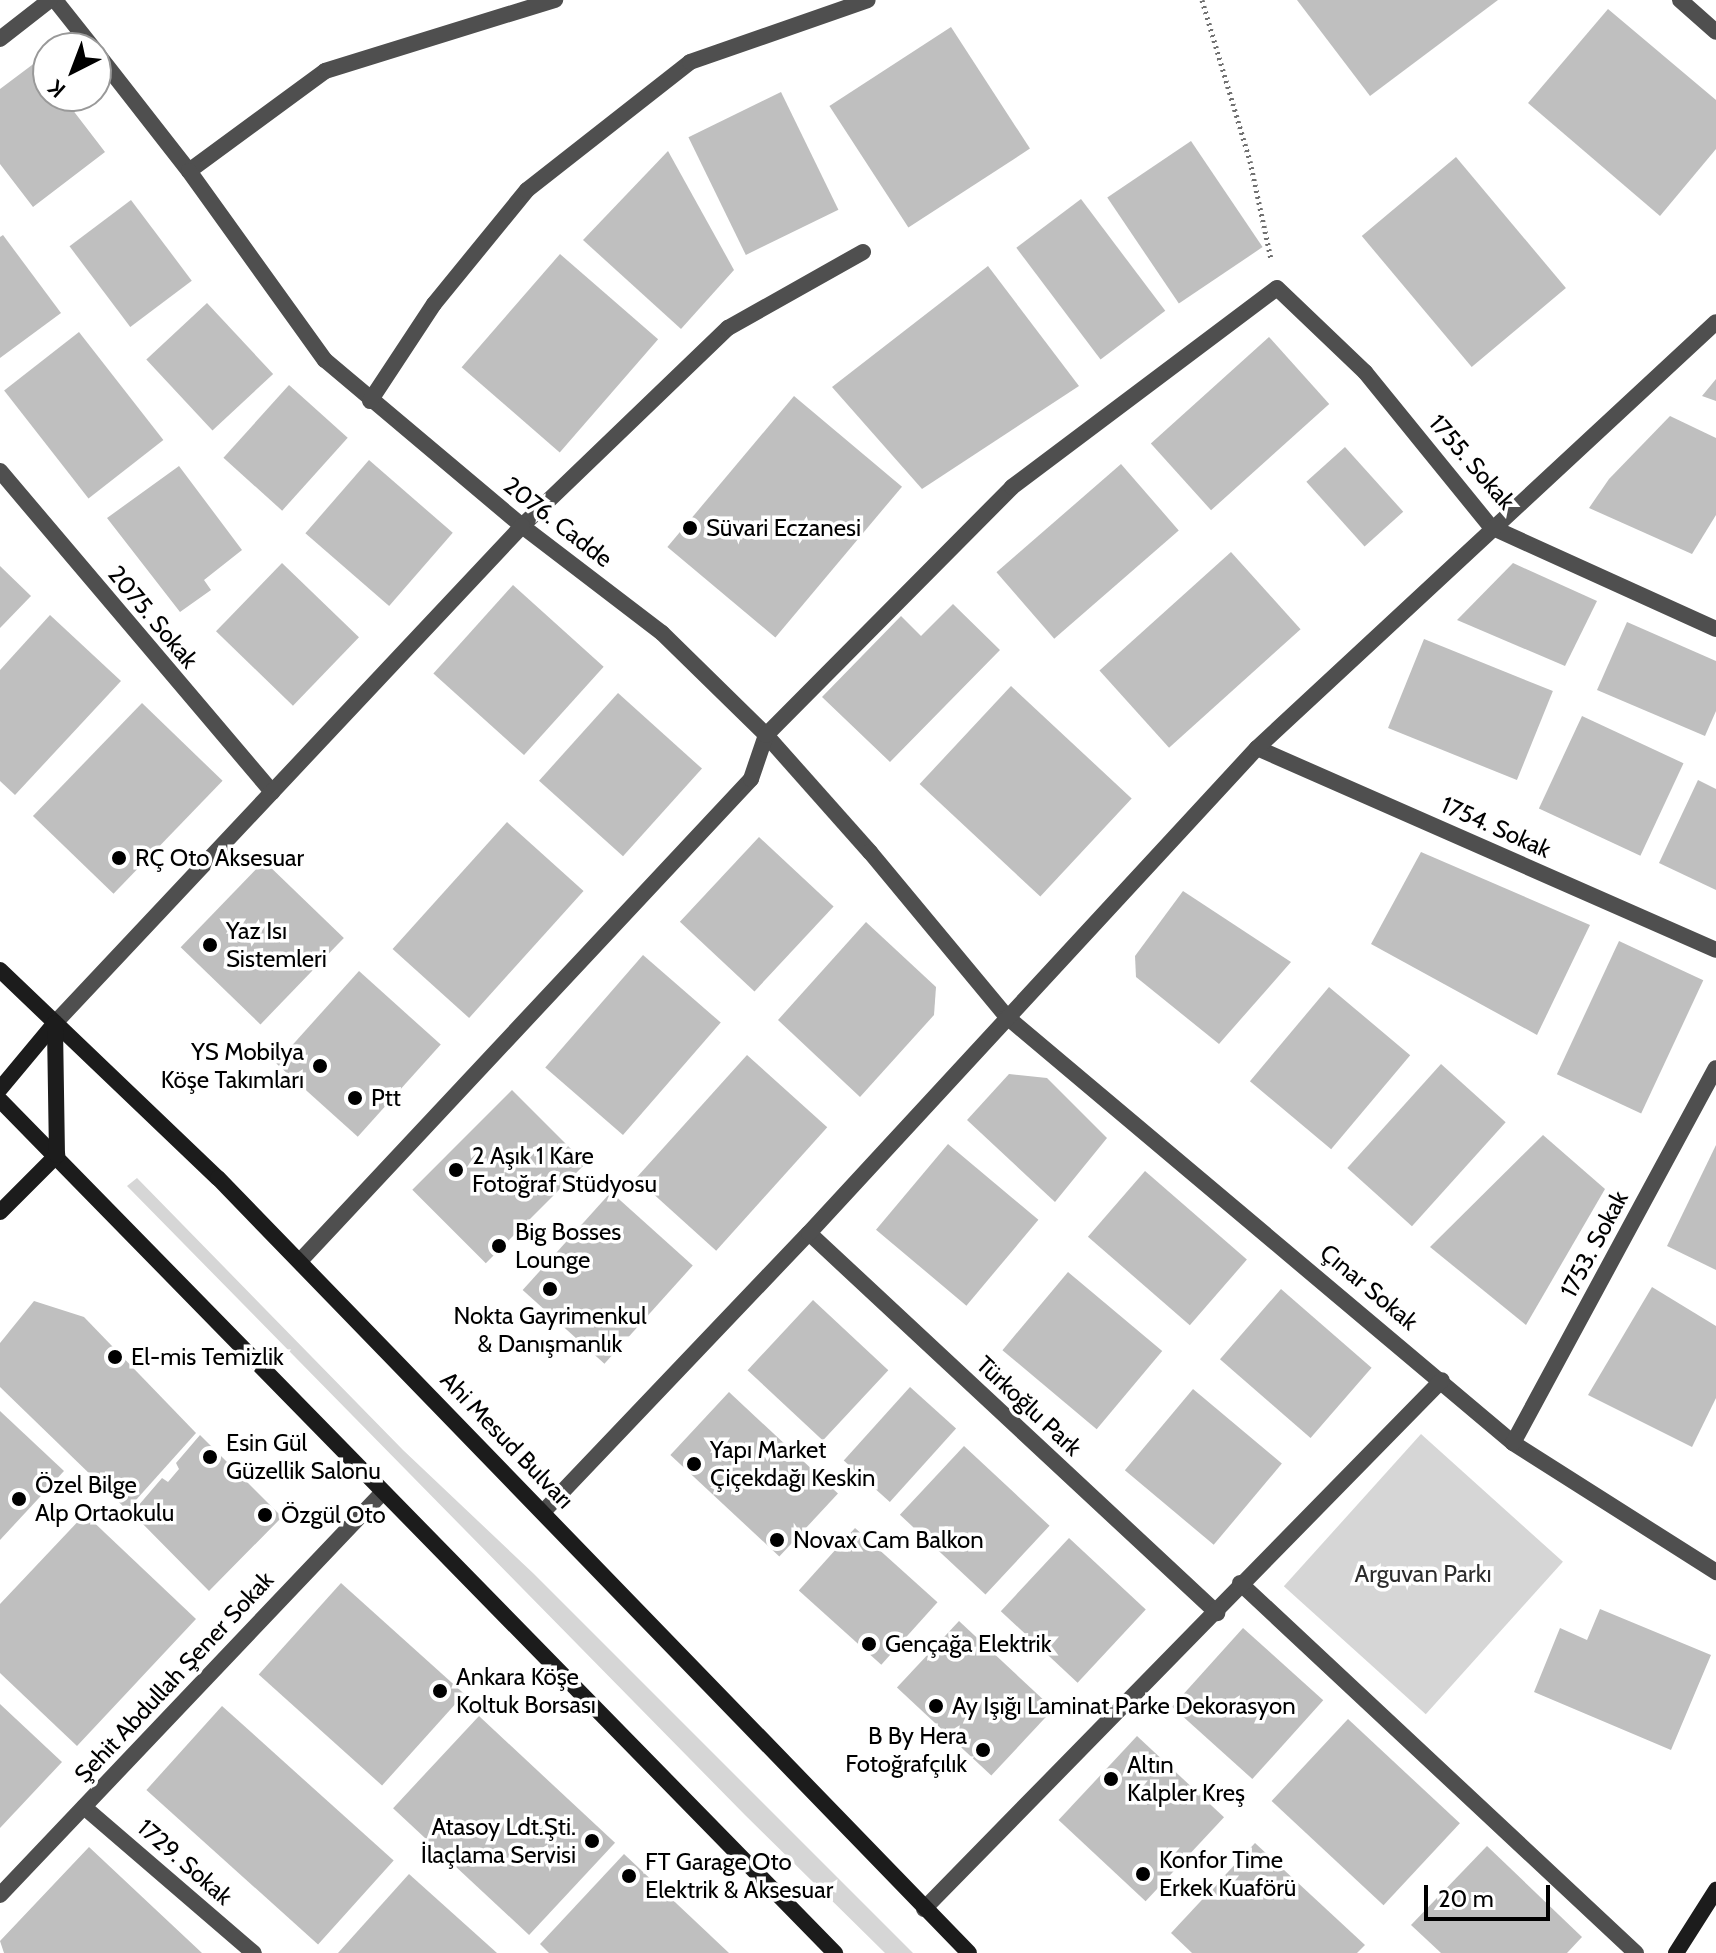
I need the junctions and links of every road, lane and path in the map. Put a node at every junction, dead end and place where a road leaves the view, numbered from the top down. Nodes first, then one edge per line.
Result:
1 (52, 0) edge
2 (498, 0) edge
3 (555, 0) edge
4 (868, 0) edge
5 (1202, 0) edge
6 (1680, 0) edge
7 (493, 19) junction
8 (79, 32) edge
9 (1716, 32) edge
10 (0, 39) edge
11 (112, 73) edge
12 (189, 171) junction
13 (863, 252) dead end
14 (1277, 288) junction
15 (1716, 322) edge
16 (370, 401) junction
17 (0, 471) edge
18 (522, 526) junction
19 (1491, 527) junction
20 (1716, 629) edge
21 (766, 735) junction
22 (1257, 748) junction
23 (272, 792) junction
24 (1716, 950) edge
25 (0, 970) edge
26 (1007, 1017) junction
27 (55, 1023) junction
28 (1716, 1068) edge
29 (0, 1089) edge
30 (0, 1100) edge
31 (57, 1155) junction
32 (0, 1212) edge
33 (809, 1233) junction
34 (300, 1261) junction
35 (1442, 1380) junction
36 (1513, 1443) junction
37 (382, 1493) junction
38 (543, 1512) junction
39 (1716, 1572) edge
40 (1240, 1583) junction
41 (1217, 1613) junction
42 (84, 1807) junction
43 (1716, 1890) edge
44 (0, 1895) edge
45 (924, 1909) junction
46 (254, 1953) edge
47 (835, 1953) edge
48 (969, 1953) edge
49 (1636, 1953) edge
50 (1676, 1953) edge

1 - 8 street, 2076. Cadde
1 - 10 street
2 - 7 street
3 - 7 street
4 - 16 street
5 - 14 path
6 - 9 street
7 - 12 street
11 - 12 street, 2076. Cadde
12 - 16 street, 2076. Cadde
13 - 18 street
14 - 19 street, 1755. Sokak
14 - 21 street
15 - 19 street
16 - 18 street, 2076. Cadde
17 - 23 street, 2075. Sokak
18 - 21 street, 2076. Cadde
18 - 23 street
19 - 20 street, 1755. Sokak
19 - 22 street
21 - 26 street, 2076. Cadde
21 - 34 street
22 - 24 street, 1754. Sokak
22 - 26 street
23 - 27 street
25 - 27 main road, Ahi Mesud Bulvarı
26 - 33 street
26 - 35 street, Çınar Sokak
27 - 29 main road
27 - 31 main road
27 - 34 main road, Ahi Mesud Bulvarı
28 - 36 street, 1753. Sokak
30 - 31 main road
31 - 32 main road
31 - 37 main road
33 - 38 street
33 - 41 street, Türkoğlu Park
34 - 38 main road, Ahi Mesud Bulvarı
35 - 36 street, Çınar Sokak
35 - 40 street
36 - 39 street, Çınar Sokak
37 - 42 street, Şehit Abdullah Şener Sokak
37 - 47 main road
38 - 45 main road, Ahi Mesud Bulvarı
40 - 41 street
40 - 49 street
41 - 45 street
42 - 44 street, Şehit Abdullah Şener Sokak
42 - 46 street, 1729. Sokak
43 - 50 main road
45 - 48 main road, Ahi Mesud Bulvarı

